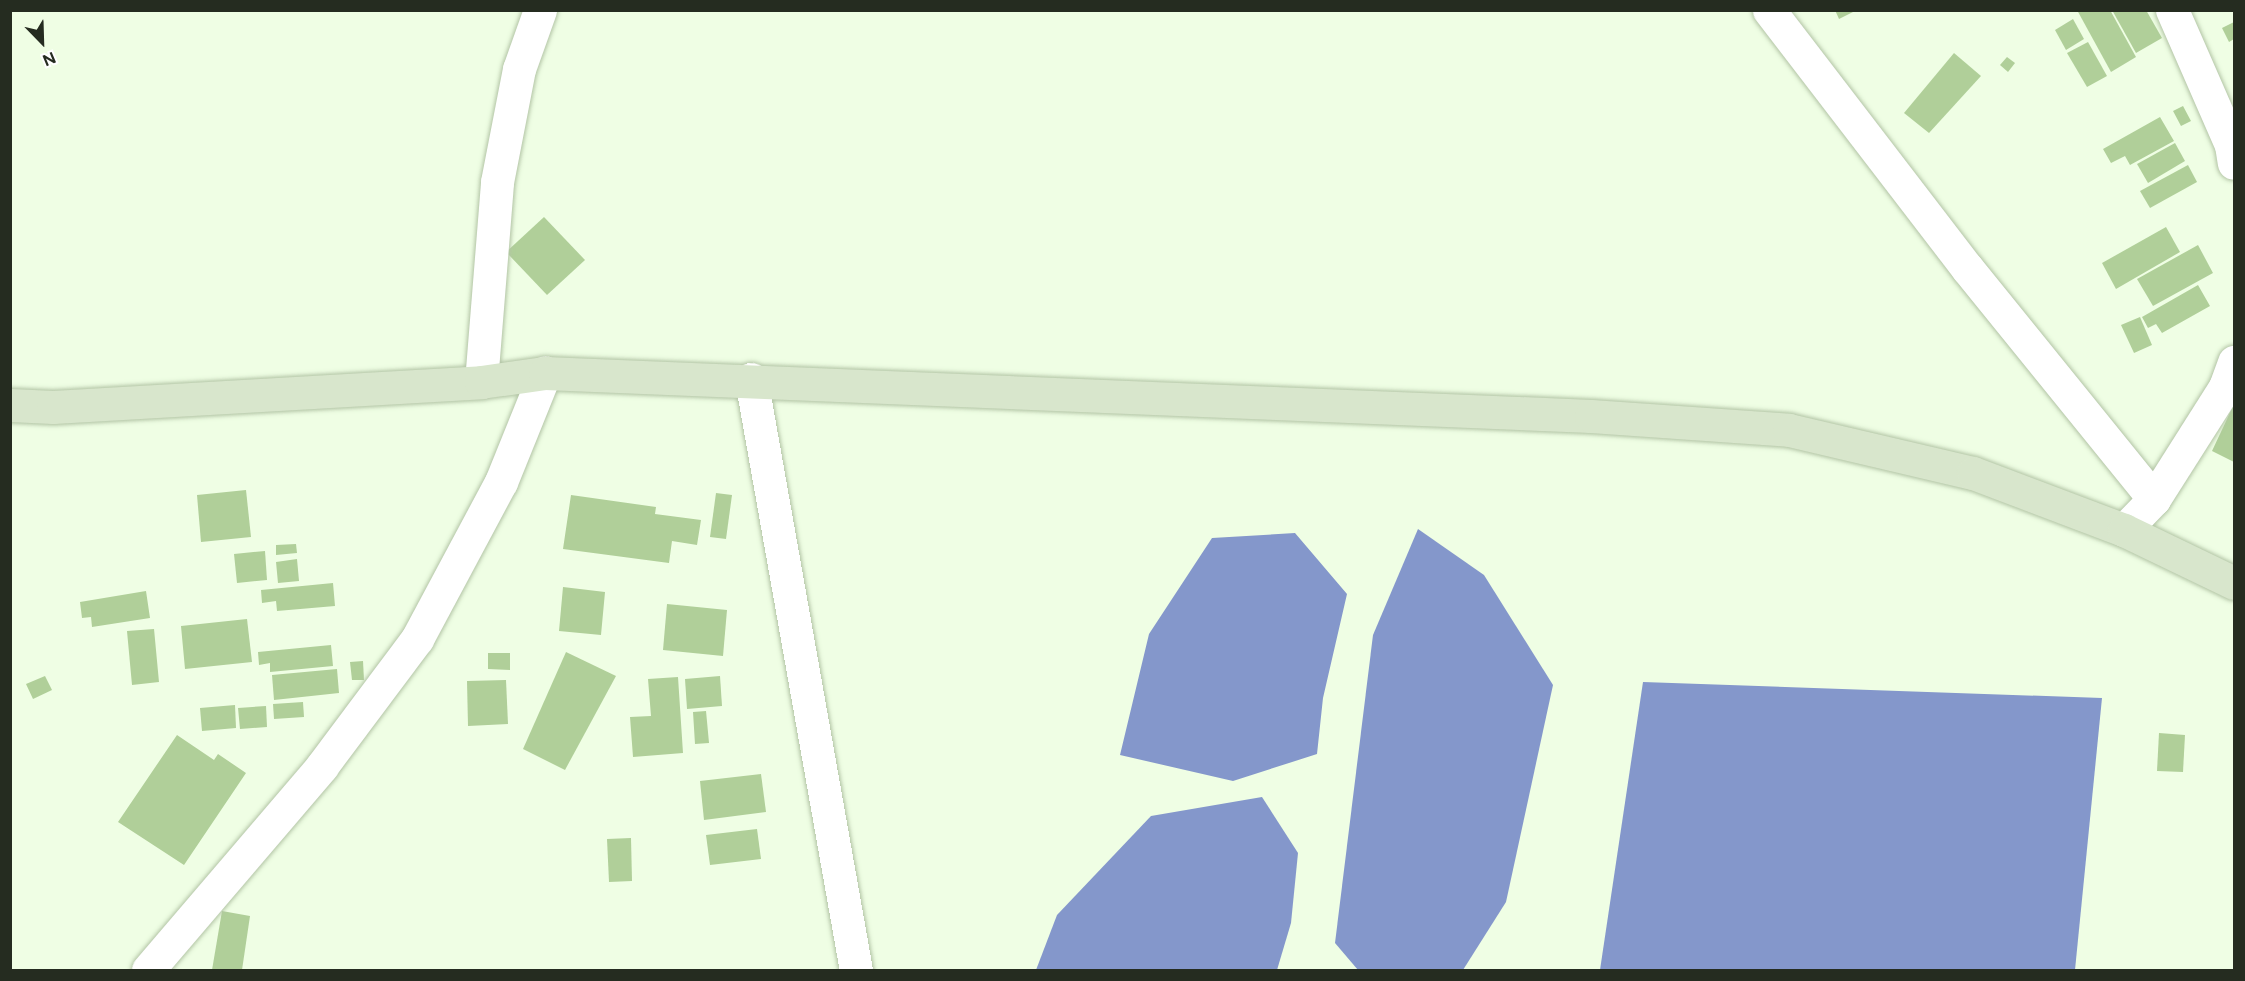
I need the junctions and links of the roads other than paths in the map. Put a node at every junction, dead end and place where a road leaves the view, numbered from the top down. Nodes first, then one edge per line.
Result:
1 (1768, 10) edge
2 (2172, 10) edge
3 (541, 12) edge
4 (2235, 163) edge
5 (2235, 362) edge
6 (544, 373) junction
7 (751, 379) junction
8 (482, 382) junction
9 (10, 405) edge
10 (2154, 499) junction
11 (2124, 530) junction
12 (2235, 583) edge
13 (149, 970) edge
14 (856, 970) edge

1 - 10 street
2 - 4 street
3 - 8 street
5 - 10 street
6 - 7 main road
6 - 8 main road
6 - 13 street
7 - 11 main road
7 - 14 street
8 - 9 main road
10 - 11 street
11 - 12 main road

